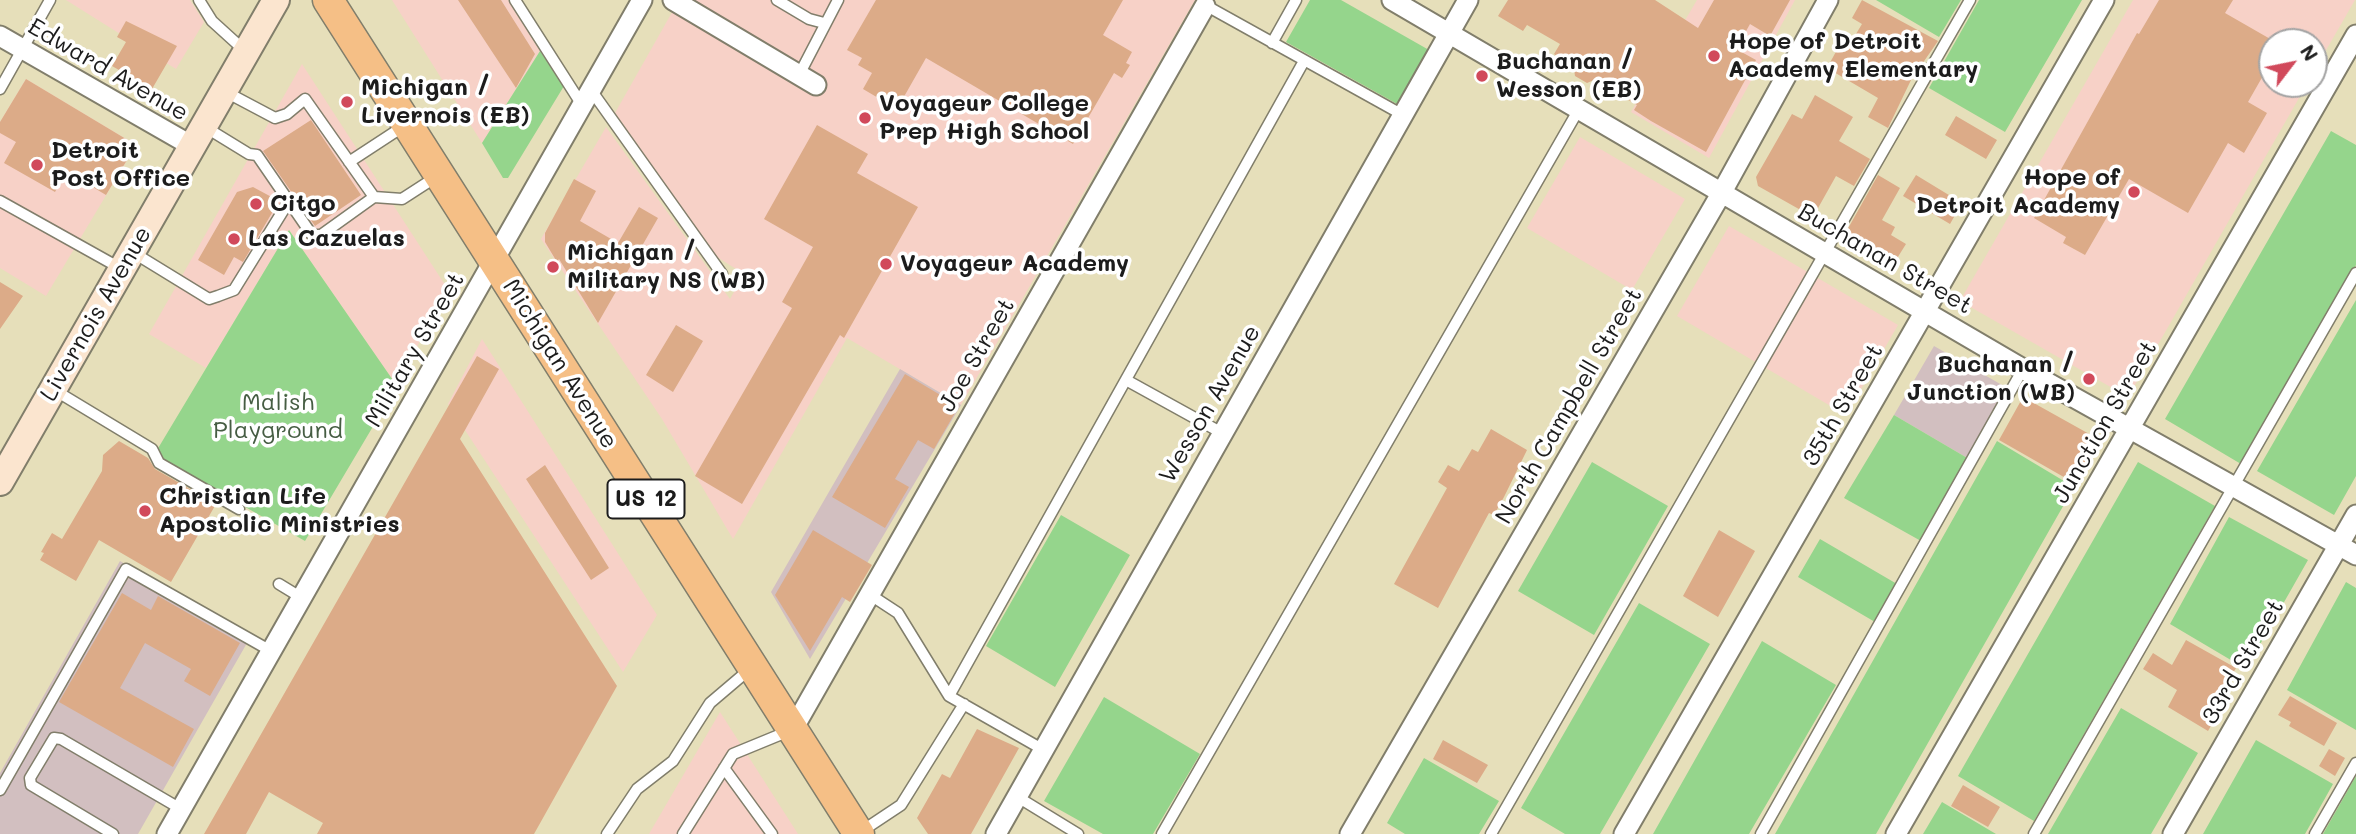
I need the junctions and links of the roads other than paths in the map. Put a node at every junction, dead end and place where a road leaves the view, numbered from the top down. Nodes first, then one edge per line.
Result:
1 (50, 0) edge
2 (199, 0) edge
3 (276, 0) edge
4 (328, 0) edge
5 (515, 0) edge
6 (642, 0) edge
7 (673, 0) edge
8 (777, 0) edge
9 (838, 0) edge
10 (1296, 0) edge
11 (1392, 0) edge
12 (1468, 0) edge
13 (1828, 0) edge
14 (1970, 0) edge
15 (2104, 0) edge
16 (1206, 3) edge
17 (824, 23) junction
18 (1450, 33) junction
19 (2356, 35) edge
20 (0, 36) edge
21 (1272, 43) junction
22 (23, 49) junction
23 (246, 53) junction
24 (1304, 61) junction
25 (807, 80) joint
26 (0, 89) edge
27 (224, 90) junction
28 (586, 97) junction
29 (1579, 108) junction
30 (1403, 115) junction
31 (407, 124) junction
32 (198, 136) junction
33 (349, 162) junction
34 (439, 175) junction
35 (1722, 192) junction
36 (374, 197) junction
37 (0, 201) edge
38 (289, 201) junction
39 (1825, 250) junction
40 (126, 259) junction
41 (494, 260) junction
42 (2356, 273) edge
43 (722, 274) dead end
44 (1926, 310) junction
45 (2023, 369) junction
46 (1126, 380) junction
47 (53, 389) junction
48 (2131, 427) junction
49 (1222, 433) junction
50 (0, 482) edge
51 (2233, 485) junction
52 (239, 509) dead end
53 (2356, 515) edge
54 (2339, 545) junction
55 (2356, 555) edge
56 (279, 584) dead end
57 (869, 594) junction
58 (302, 598) junction
59 (271, 651) junction
60 (753, 667) junction
61 (949, 696) junction
62 (964, 704) junction
63 (793, 729) junction
64 (1042, 749) junction
65 (2356, 763) edge
66 (724, 768) junction
67 (0, 790) edge
68 (1015, 795) junction
69 (181, 809) junction
70 (854, 830) edge
71 (113, 834) edge
72 (167, 834) edge
73 (607, 834) edge
74 (683, 834) edge
75 (772, 834) edge
76 (996, 834) edge
77 (1078, 834) edge
78 (1162, 834) edge
79 (1350, 834) edge
80 (1491, 834) edge
81 (1624, 834) edge
82 (1761, 834) edge
83 (1896, 834) edge
84 (2035, 834) edge
85 (2173, 834) edge
86 (2315, 834) edge

1 - 22 lane
2 - 23 lane
3 - 23 main road, Livernois Avenue
4 - 31 main road, Michigan Avenue / US 12
5 - 28 lane
6 - 28 street, Military Street
7 - 25 street
8 - 17 lane
9 - 17 lane
10 - 21 lane
11 - 18 street, Buchanan Street
12 - 18 street, Wesson Avenue
13 - 35 street, North Campbell Street
14 - 39 lane
15 - 44 street, 35th Street
16 - 21 lane
16 - 57 street, Joe Street
17 - 25 lane
18 - 29 street, Buchanan Street
18 - 30 street, Wesson Avenue
19 - 48 street, Junction Street
20 - 22 street, Edward Avenue
21 - 24 lane
22 - 26 lane
22 - 32 street, Edward Avenue
23 - 27 main road, Livernois Avenue
24 - 30 lane
24 - 46 lane
27 - 32 main road, Livernois Avenue
27 - 33 lane
28 - 41 street, Military Street
28 - 43 lane
29 - 35 street, Buchanan Street
29 - 78 lane
30 - 49 street, Wesson Avenue
31 - 33 lane
31 - 34 main road, Michigan Avenue / US 12
32 - 38 lane
32 - 40 main road, Livernois Avenue
33 - 36 lane
34 - 36 lane
34 - 41 main road, Michigan Avenue / US 12
35 - 39 street, Buchanan Street
35 - 79 street, North Campbell Street
36 - 38 lane
37 - 40 lane
38 - 40 lane
39 - 44 street, Buchanan Street
39 - 80 lane
40 - 47 main road, Livernois Avenue
41 - 58 street, Military Street
41 - 60 main road, Michigan Avenue / US 12
42 - 51 lane
44 - 45 street, Buchanan Street
44 - 81 street, 35th Street
45 - 48 street, Buchanan Street
45 - 82 lane
46 - 49 lane
46 - 61 lane
47 - 50 main road, Livernois Avenue
47 - 52 lane
48 - 51 street, Buchanan Street
48 - 83 street, Junction Street
49 - 64 street, Wesson Avenue
51 - 54 street, Buchanan Street
51 - 84 lane
53 - 54 street, 33rd Street
54 - 55 street, Buchanan Street
54 - 85 street, 33rd Street
56 - 58 lane
57 - 61 lane
57 - 63 street, Joe Street
58 - 59 street, Military Street
59 - 67 lane
59 - 69 street, Military Street
60 - 63 main road, Michigan Avenue / US 12
60 - 73 lane
61 - 62 lane
62 - 64 lane
62 - 70 lane
63 - 66 lane
63 - 70 main road, Michigan Avenue / US 12
64 - 68 street, Wesson Avenue
65 - 86 lane
66 - 74 lane
66 - 75 lane
68 - 76 street, Wesson Avenue
68 - 77 lane
69 - 71 lane
69 - 72 street, Military Street

